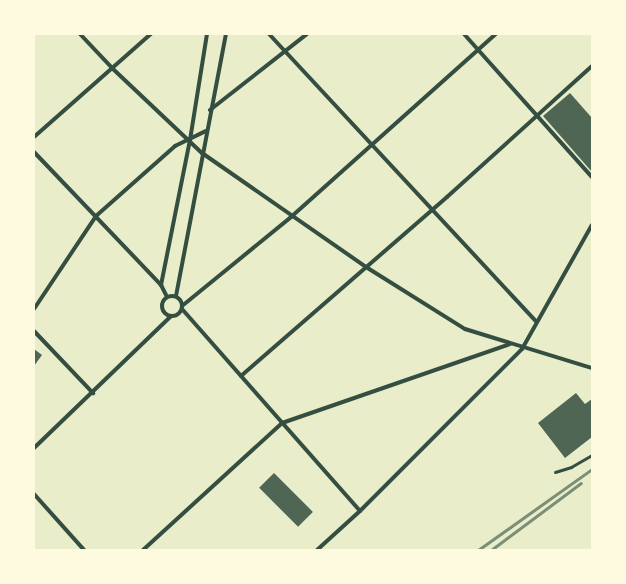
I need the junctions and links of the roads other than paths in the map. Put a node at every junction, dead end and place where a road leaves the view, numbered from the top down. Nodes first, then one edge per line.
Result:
1 (80, 34) edge
2 (151, 34) edge
3 (207, 34) edge
4 (226, 34) edge
5 (269, 34) edge
6 (307, 34) edge
7 (464, 34) edge
8 (496, 34) edge
9 (478, 50) junction
10 (285, 52) junction
11 (592, 66) edge
12 (112, 68) junction
13 (210, 110) junction
14 (536, 116) junction
15 (206, 132) junction
16 (34, 137) edge
17 (190, 140) junction
18 (372, 144) junction
19 (34, 152) edge
20 (202, 153) junction
21 (592, 177) edge
22 (433, 208) junction
23 (96, 216) junction
24 (292, 216) junction
25 (592, 225) edge
26 (366, 267) junction
27 (161, 285) junction
28 (176, 296) junction
29 (167, 297) junction
30 (182, 307) junction
31 (34, 309) edge
32 (171, 316) junction
33 (537, 322) junction
34 (34, 331) edge
35 (510, 344) junction
36 (522, 349) junction
37 (592, 368) edge
38 (241, 376) junction
39 (93, 393) junction
40 (282, 422) junction
41 (34, 448) edge
42 (592, 455) edge
43 (554, 472) dead end
44 (34, 494) edge
45 (360, 511) junction
46 (84, 550) edge
47 (143, 550) edge
48 (317, 550) edge

1 - 12 street
2 - 12 street
3 - 17 street
4 - 13 street
5 - 10 street
6 - 10 street
7 - 9 street
8 - 9 street
9 - 14 street
9 - 18 street
10 - 13 street
10 - 18 street
11 - 14 street
12 - 16 street
12 - 17 street
13 - 15 street
14 - 21 street
14 - 22 street
15 - 17 street
15 - 20 street
17 - 20 street
17 - 23 street
17 - 27 street
18 - 22 street
18 - 24 street
19 - 23 street
20 - 24 street
20 - 28 street
22 - 26 street
22 - 33 street
23 - 27 street
23 - 31 street
24 - 26 street
24 - 30 street
25 - 33 street
26 - 35 street
26 - 38 street
27 - 29 street
28 - 29 street
28 - 30 street
29 - 32 street
30 - 32 street
30 - 38 street
32 - 39 street
33 - 36 street
34 - 39 street
35 - 36 street
35 - 40 street
36 - 37 street
36 - 45 street
38 - 40 street
39 - 41 street
40 - 45 street
40 - 47 street
42 - 43 lane
44 - 46 street
45 - 48 street

